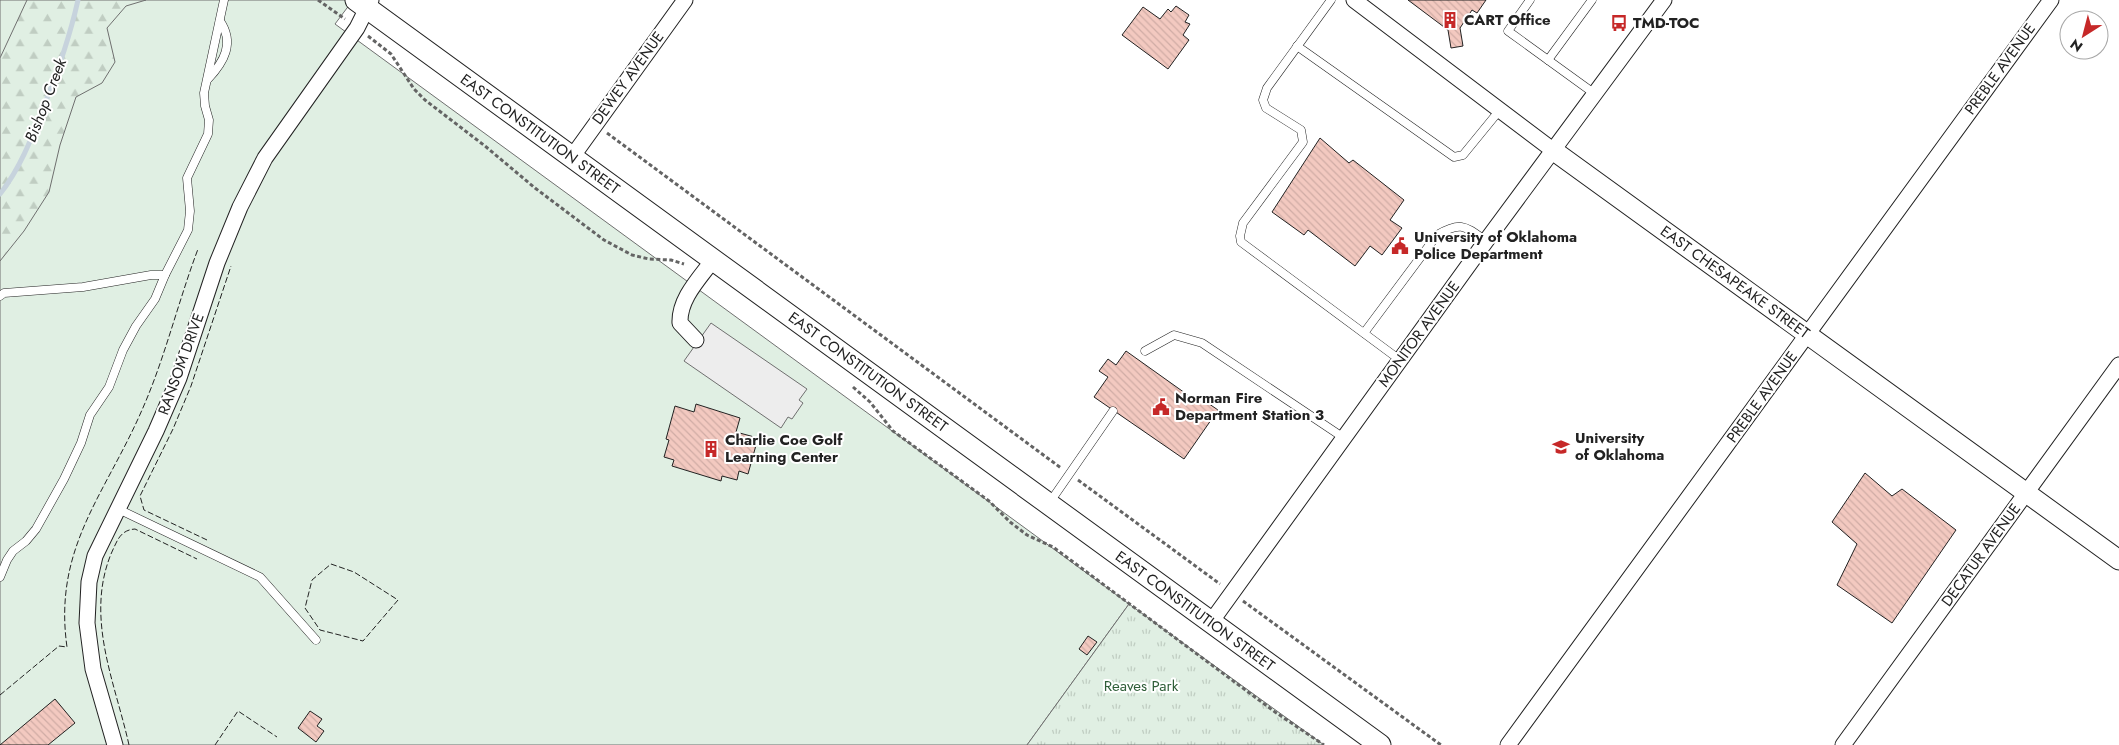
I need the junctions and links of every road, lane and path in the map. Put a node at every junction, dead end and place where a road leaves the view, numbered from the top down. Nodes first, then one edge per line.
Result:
1 (224, 0) edge
2 (318, 0) edge
3 (685, 0) edge
4 (1331, 0) edge
5 (1354, 0) edge
6 (1530, 0) edge
7 (1592, 0) edge
8 (1664, 0) edge
9 (2051, 0) edge
10 (364, 2) edge
11 (220, 21) junction
12 (357, 28) junction
13 (1297, 46) junction
14 (1548, 60) junction
15 (207, 80) junction
16 (1595, 94) junction
17 (1499, 110) junction
18 (595, 124) junction
19 (1554, 151) junction
20 (572, 157) junction
21 (1486, 241) junction
22 (707, 268) junction
23 (164, 274) junction
24 (0, 296) edge
25 (1364, 333) junction
26 (1807, 335) junction
27 (696, 340) dead end
28 (1145, 351) dead end
29 (1400, 360) junction
30 (2119, 365) edge
31 (846, 381) dead end
32 (1114, 411) dead end
33 (1344, 438) junction
34 (1070, 475) junction
35 (2026, 494) junction
36 (1049, 504) junction
37 (118, 509) junction
38 (2119, 560) edge
39 (0, 577) edge
40 (1232, 593) junction
41 (1211, 622) junction
42 (316, 640) dead end
43 (115, 745) edge
44 (1324, 745) edge
45 (1380, 745) edge
46 (1441, 745) edge
47 (1508, 745) edge
48 (1843, 745) edge

1 - 11 lane
2 - 12 path
3 - 18 street, DEWEY AVENUE
4 - 13 lane
5 - 17 street, EAST CHESAPEAKE STREET
6 - 14 lane
7 - 14 lane
8 - 16 street, MONITOR AVENUE
9 - 26 street, PREBLE AVENUE
10 - 12 street, RANSOM DRIVE
10 - 20 main road, EAST CONSTITUTION STREET
11 - 15 lane
11 - 15 lane
12 - 22 path
12 - 37 street, RANSOM DRIVE
13 - 17 lane
13 - 25 lane
14 - 16 lane
15 - 23 lane
16 - 19 street, MONITOR AVENUE
17 - 19 street, EAST CHESAPEAKE STREET
18 - 20 street, DEWEY AVENUE
18 - 34 path
19 - 21 street, MONITOR AVENUE
19 - 26 street, EAST CHESAPEAKE STREET
20 - 22 main road, EAST CONSTITUTION STREET
21 - 25 lane
21 - 29 street, MONITOR AVENUE
22 - 27 street
22 - 36 main road, EAST CONSTITUTION STREET
23 - 24 lane
23 - 39 lane
25 - 29 lane
26 - 35 street, EAST CHESAPEAKE STREET
26 - 47 street, PREBLE AVENUE
28 - 33 lane
29 - 33 street, MONITOR AVENUE
30 - 35 street, DECATUR AVENUE
31 - 44 path
32 - 34 lane
33 - 40 street, MONITOR AVENUE
34 - 36 lane
34 - 40 path
35 - 38 street, EAST CHESAPEAKE STREET
35 - 48 street, DECATUR AVENUE
36 - 41 main road, EAST CONSTITUTION STREET
37 - 42 lane
37 - 43 street, RANSOM DRIVE
40 - 41 street, MONITOR AVENUE
40 - 46 path
41 - 45 main road, EAST CONSTITUTION STREET

